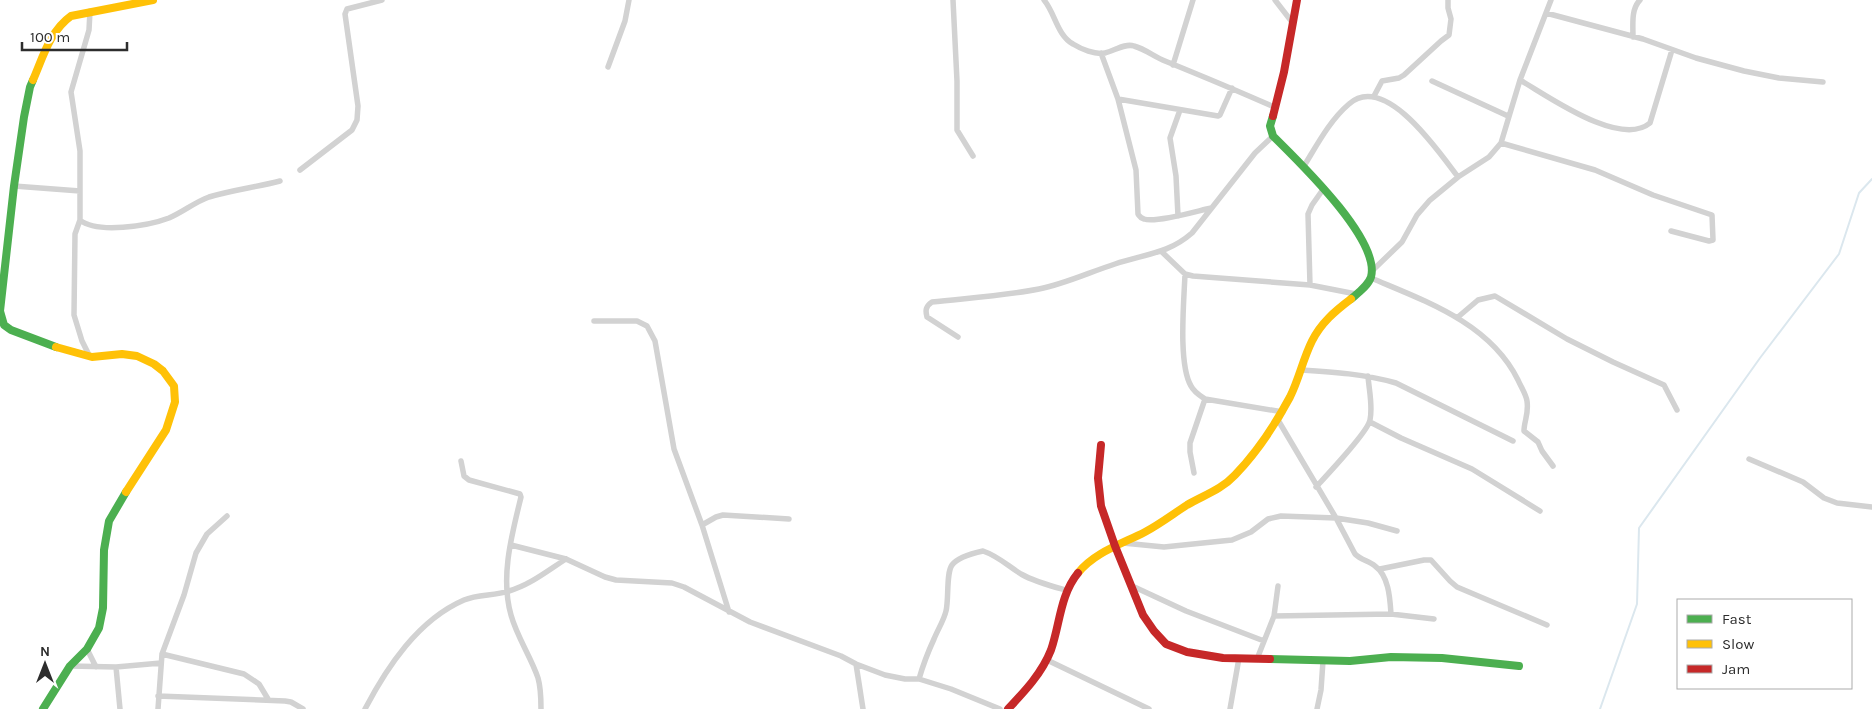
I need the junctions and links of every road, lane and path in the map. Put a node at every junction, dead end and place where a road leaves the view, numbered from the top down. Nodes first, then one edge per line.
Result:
1 (153, 0) edge
2 (382, 0) edge
3 (629, 0) edge
4 (953, 0) edge
5 (1044, 0) edge
6 (1193, 0) edge
7 (1275, 0) edge
8 (1297, 0) edge
9 (1448, 0) edge
10 (1551, 0) edge
11 (1640, 0) edge
12 (370, 1) edge
13 (90, 11) junction
14 (1546, 12) junction
15 (1292, 22) junction
16 (1633, 37) junction
17 (1672, 50) junction
18 (1102, 53) junction
19 (1173, 65) junction
20 (608, 67) dead end
21 (1520, 80) junction
22 (1432, 81) dead end
23 (1823, 82) dead end
24 (1232, 88) junction
25 (1374, 96) junction
26 (1118, 99) junction
27 (1274, 107) junction
28 (1180, 110) junction
29 (1508, 116) junction
30 (1272, 136) junction
31 (1501, 143) junction
32 (973, 156) dead end
33 (1304, 166) junction
34 (300, 170) dead end
35 (1458, 177) junction
36 (280, 181) dead end
37 (14, 186) junction
38 (1324, 188) junction
39 (80, 191) junction
40 (1211, 208) junction
41 (1178, 216) junction
42 (80, 220) junction
43 (1671, 231) dead end
44 (1162, 252) junction
45 (1185, 274) junction
46 (1372, 274) junction
47 (1310, 286) junction
48 (1356, 294) junction
49 (1458, 317) junction
50 (594, 321) dead end
51 (958, 337) dead end
52 (90, 357) junction
53 (1301, 370) junction
54 (1368, 376) junction
55 (1205, 398) junction
56 (1677, 410) dead end
57 (1283, 412) junction
58 (1278, 420) junction
59 (1370, 422) junction
60 (1513, 441) dead end
61 (1101, 445) dead end
62 (1749, 459) dead end
63 (461, 461) dead end
64 (1553, 466) dead end
65 (1194, 472) dead end
66 (1316, 487) junction
67 (1872, 507) edge
68 (1540, 511) dead end
69 (227, 516) dead end
70 (1336, 518) junction
71 (789, 520) dead end
72 (702, 525) junction
73 (1398, 531) dead end
74 (1118, 544) junction
75 (511, 545) junction
76 (566, 559) junction
77 (1380, 569) junction
78 (1130, 585) junction
79 (1278, 586) dead end
80 (1066, 590) junction
81 (506, 592) junction
82 (729, 612) junction
83 (1391, 614) junction
84 (1274, 616) junction
85 (1434, 619) dead end
86 (1547, 625) dead end
87 (1264, 641) junction
88 (87, 649) junction
89 (162, 654) junction
90 (1240, 658) junction
91 (1258, 659) junction
92 (1047, 660) junction
93 (1323, 661) junction
94 (161, 663) junction
95 (856, 664) junction
96 (70, 666) junction
97 (1519, 666) dead end
98 (96, 667) junction
99 (116, 667) junction
100 (919, 679) junction
101 (158, 696) junction
102 (268, 699) junction
103 (43, 709) edge
104 (120, 709) edge
105 (158, 709) edge
106 (302, 709) edge
107 (365, 709) edge
108 (541, 709) edge
109 (863, 709) edge
110 (1000, 709) edge
111 (1008, 709) edge
112 (1148, 709) edge
113 (1230, 709) edge
114 (1317, 709) edge

1 - 13 street
2 - 12 street
3 - 20 street
4 - 32 street
5 - 18 street
6 - 19 street
7 - 15 street
8 - 15 street
9 - 25 street
10 - 14 street
11 - 16 street
12 - 34 street
13 - 37 street
13 - 39 street
14 - 16 street
14 - 21 street
15 - 27 street
16 - 17 street
17 - 21 street
17 - 23 street
18 - 19 street
18 - 26 street
19 - 24 street
21 - 29 street
22 - 29 street
24 - 27 street
24 - 28 street
25 - 33 street
25 - 35 street
26 - 28 street
26 - 41 street
27 - 30 street
28 - 41 street
29 - 31 street
30 - 33 street
30 - 40 street
31 - 35 street
31 - 43 street
33 - 38 street
35 - 46 street
36 - 42 street
37 - 39 street
37 - 52 street
38 - 46 street
38 - 47 street
39 - 42 street
40 - 41 street
40 - 44 street
42 - 52 street
44 - 45 street
44 - 51 street
45 - 47 street
45 - 55 street
46 - 48 street
46 - 49 street
47 - 48 street
48 - 53 street
49 - 56 street
49 - 64 street
50 - 72 street
52 - 88 street
53 - 54 street
53 - 57 street
54 - 59 street
54 - 60 street
55 - 57 street
55 - 65 street
57 - 58 street
58 - 66 street
58 - 74 street
59 - 66 street
59 - 68 street
61 - 74 street
62 - 67 street
63 - 75 street
66 - 70 street
69 - 89 street
70 - 73 street
70 - 74 street
70 - 77 street
71 - 72 street
72 - 82 street
74 - 78 street
74 - 80 street
75 - 76 street
75 - 81 street
76 - 81 street
76 - 82 street
77 - 83 street
77 - 86 street
78 - 87 street
78 - 90 street
79 - 84 street
80 - 92 street
80 - 100 street
81 - 107 street
81 - 108 street
82 - 95 street
83 - 84 street
83 - 85 street
84 - 87 street
87 - 91 street
88 - 96 street
88 - 98 street
89 - 94 street
89 - 102 street
90 - 91 street
90 - 113 street
91 - 93 street
92 - 111 street
92 - 112 street
93 - 97 street
93 - 114 street
94 - 99 street
94 - 101 street
95 - 100 street
95 - 109 street
96 - 98 street
96 - 103 street
98 - 99 street
99 - 104 street
100 - 110 street
101 - 102 street
101 - 105 street
102 - 106 street

